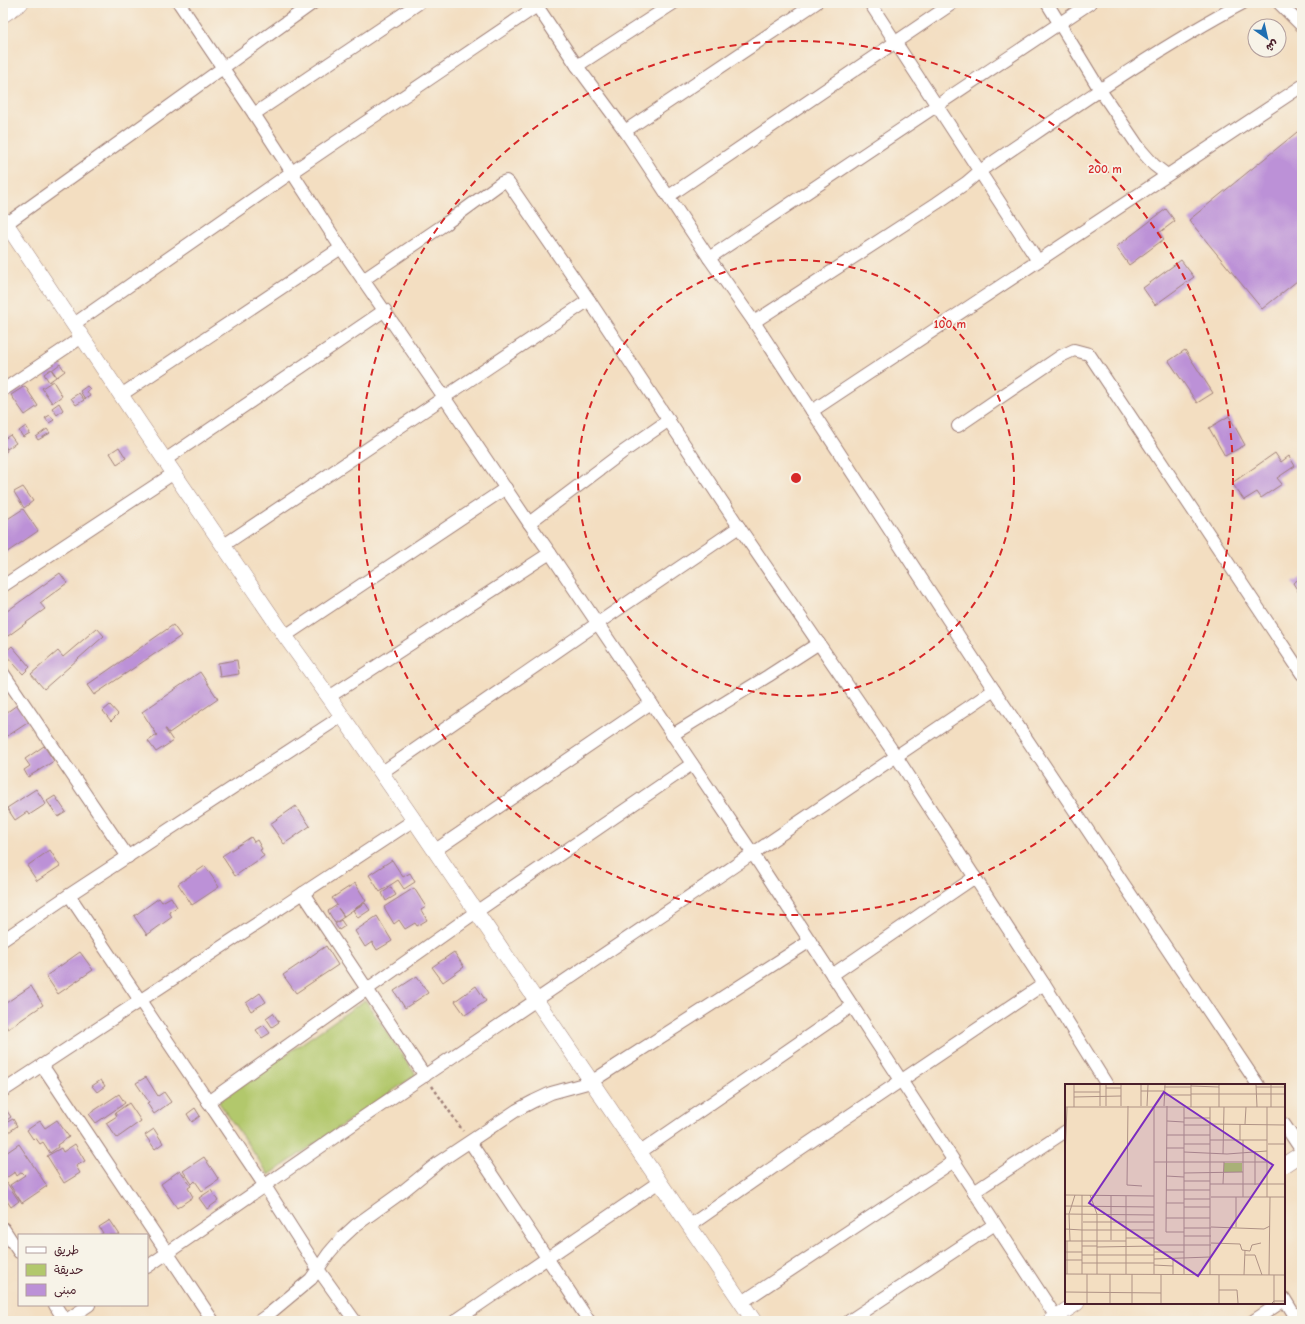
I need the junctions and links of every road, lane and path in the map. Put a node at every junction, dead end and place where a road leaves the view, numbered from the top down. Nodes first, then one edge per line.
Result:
1 (21, 3) edge
2 (179, 3) edge
3 (419, 3) edge
4 (674, 3) edge
5 (816, 3) edge
6 (870, 3) edge
7 (953, 3) edge
8 (1047, 3) edge
9 (1090, 3) edge
10 (1243, 3) edge
11 (1279, 3) edge
12 (307, 5) edge
13 (536, 5) edge
14 (3, 15) edge
15 (1060, 23) junction
16 (1302, 26) edge
17 (895, 42) junction
18 (577, 66) junction
19 (222, 68) junction
20 (1302, 86) edge
21 (1100, 90) junction
22 (937, 105) junction
23 (254, 114) junction
24 (624, 131) junction
25 (292, 172) junction
26 (980, 172) junction
27 (1168, 175) junction
28 (668, 196) junction
29 (5, 221) edge
30 (341, 248) junction
31 (710, 258) junction
32 (1038, 261) junction
33 (363, 280) junction
34 (589, 300) junction
35 (385, 310) junction
36 (754, 322) junction
37 (74, 324) junction
38 (82, 337) junction
39 (3, 390) edge
40 (121, 395) junction
41 (444, 397) junction
42 (812, 411) junction
43 (669, 420) junction
44 (958, 426) dead end
45 (165, 460) junction
46 (174, 473) junction
47 (506, 488) junction
48 (529, 523) junction
49 (739, 527) junction
50 (224, 546) junction
51 (550, 553) junction
52 (3, 586) edge
53 (598, 623) junction
54 (285, 636) junction
55 (819, 643) junction
56 (3, 673) edge
57 (1302, 674) edge
58 (994, 690) junction
59 (329, 697) junction
60 (651, 703) junction
61 (342, 716) junction
62 (672, 735) junction
63 (896, 756) junction
64 (692, 764) junction
65 (381, 773) junction
66 (414, 820) junction
67 (434, 851) junction
68 (752, 854) junction
69 (128, 856) junction
70 (975, 878) junction
71 (303, 892) junction
72 (69, 895) junction
73 (476, 912) junction
74 (3, 940) edge
75 (810, 941) junction
76 (832, 975) junction
77 (1044, 984) junction
78 (367, 990) junction
79 (140, 1000) junction
80 (536, 1001) junction
81 (852, 1006) junction
82 (42, 1065) junction
83 (425, 1076) junction
84 (902, 1081) junction
85 (592, 1082) junction
86 (1106, 1084) edge
87 (1257, 1084) edge
88 (3, 1091) edge
89 (208, 1102) junction
90 (1285, 1126) edge
91 (1065, 1132) edge
92 (470, 1142) junction
93 (1302, 1152) edge
94 (639, 1153) junction
95 (954, 1161) junction
96 (1285, 1164) edge
97 (659, 1182) junction
98 (265, 1186) junction
99 (974, 1192) junction
100 (995, 1224) junction
101 (689, 1226) junction
102 (3, 1228) edge
103 (18, 1250) edge
104 (168, 1254) junction
105 (546, 1258) junction
106 (148, 1266) edge
107 (318, 1269) junction
108 (741, 1303) junction
109 (1285, 1303) edge
110 (1076, 1304) edge
111 (1277, 1304) edge
112 (56, 1306) edge
113 (88, 1306) edge
114 (1053, 1319) edge
115 (751, 1320) edge
116 (65, 1321) edge
117 (213, 1321) edge
118 (258, 1321) edge
119 (355, 1321) edge
120 (455, 1321) edge
121 (589, 1321) edge
122 (849, 1321) edge
123 (1253, 1321) edge
124 (1298, 1321) edge

1 - 14 street
2 - 19 street
3 - 23 street
4 - 18 street
5 - 24 street
6 - 17 street
7 - 17 street
8 - 15 street
9 - 15 street
10 - 21 street
11 - 16 street
12 - 19 street
13 - 18 street
13 - 25 street
15 - 21 street
15 - 22 street
17 - 22 street
17 - 28 street
18 - 24 street
19 - 23 street
19 - 29 street
20 - 27 street
21 - 26 street
21 - 27 street
22 - 26 street
22 - 31 street
23 - 25 street
24 - 28 street
25 - 30 street
25 - 37 street
26 - 32 street
26 - 36 street
27 - 32 street
28 - 31 street
29 - 37 street
30 - 33 street
30 - 40 street
31 - 36 street
32 - 42 street
33 - 34 street
33 - 35 street
34 - 41 street
34 - 43 street
35 - 41 street
35 - 45 street
36 - 42 street
37 - 38 street
38 - 39 street
38 - 40 street
40 - 45 street
41 - 47 street
41 - 50 street
42 - 58 street
43 - 48 street
43 - 49 street
44 - 57 street
45 - 46 street
46 - 50 street
46 - 52 street
47 - 48 street
47 - 54 street
48 - 51 street
49 - 53 street
49 - 55 street
50 - 54 street
51 - 53 street
51 - 59 street
53 - 60 street
53 - 65 street
54 - 59 street
55 - 62 street
55 - 63 street
56 - 69 street
58 - 63 street
58 - 87 street
59 - 61 street
60 - 62 street
60 - 67 street
61 - 65 street
61 - 69 street
62 - 64 street
63 - 68 street
63 - 70 street
64 - 68 street
64 - 73 street
65 - 66 street
66 - 67 street
66 - 71 street
67 - 73 street
68 - 75 street
68 - 80 street
69 - 72 street
70 - 76 street
70 - 77 street
71 - 78 street
71 - 79 street
72 - 74 street
72 - 79 street
73 - 78 street
73 - 80 street
75 - 76 street
75 - 85 street
76 - 81 street
77 - 84 street
77 - 86 street
78 - 83 street
78 - 89 street
79 - 82 street
79 - 89 street
80 - 83 street
80 - 85 street
81 - 84 street
81 - 94 street
82 - 88 street
82 - 104 street
83 - 92 path
83 - 98 street
84 - 95 street
84 - 101 street
85 - 92 street
85 - 94 street
89 - 98 street
90 - 93 street
91 - 99 street
92 - 105 street
92 - 107 street
93 - 96 street
94 - 97 street
95 - 99 street
95 - 108 street
97 - 101 street
97 - 105 street
98 - 104 street
98 - 107 street
99 - 100 street
100 - 114 street
100 - 122 street
101 - 108 street
102 - 103 street
104 - 106 street
104 - 117 street
105 - 120 street
105 - 121 street
107 - 118 street
107 - 119 street
108 - 115 street
109 - 124 street
110 - 114 street
111 - 123 street
112 - 116 street
113 - 116 street

